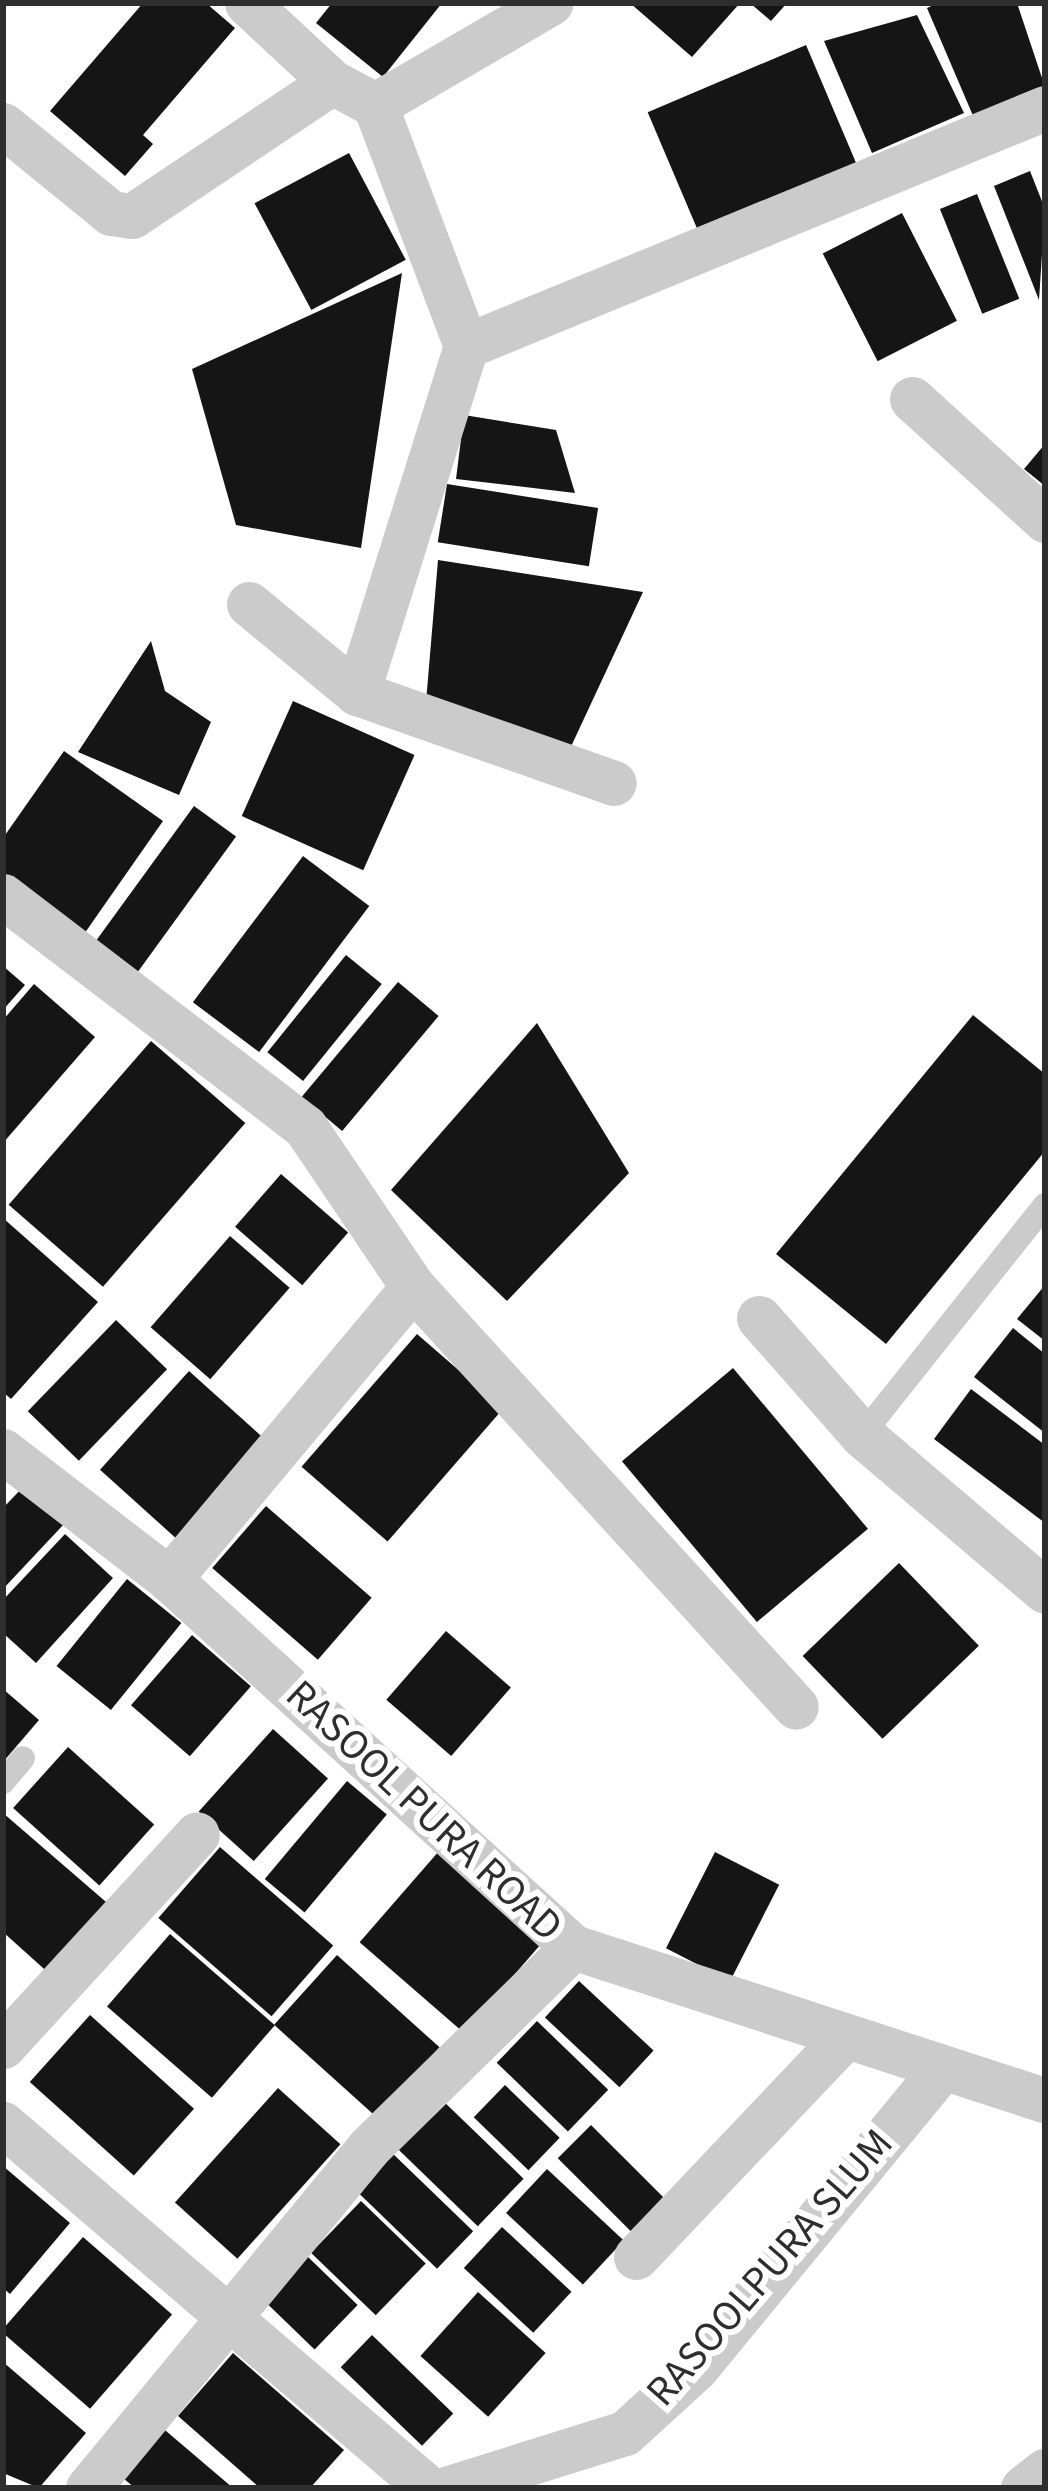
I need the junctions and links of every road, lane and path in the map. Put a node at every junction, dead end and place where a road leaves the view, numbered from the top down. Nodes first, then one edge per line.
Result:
1 (247, 3) edge
2 (550, 3) edge
3 (332, 82) junction
4 (375, 105) junction
5 (1045, 108) edge
6 (3, 125) edge
7 (466, 346) junction
8 (912, 400) dead end
9 (1045, 520) edge
10 (249, 604) dead end
11 (357, 693) junction
12 (614, 783) dead end
13 (3, 896) edge
14 (1045, 1205) edge
15 (413, 1287) junction
16 (759, 1318) dead end
17 (862, 1435) junction
18 (3, 1451) edge
19 (169, 1579) junction
20 (1045, 1592) edge
21 (796, 1707) dead end
22 (23, 1758) dead end
23 (3, 1782) edge
24 (197, 1834) dead end
25 (573, 1947) junction
26 (843, 2038) junction
27 (3, 2046) edge
28 (939, 2072) junction
29 (1045, 2100) edge
30 (3, 2124) edge
31 (636, 2257) dead end
32 (227, 2314) junction
33 (1045, 2471) edge
34 (515, 2478) edge
35 (88, 2488) edge
36 (428, 2488) edge
37 (449, 2488) edge
38 (1023, 2488) edge

1 - 3 street
2 - 4 street
3 - 4 street
3 - 6 street
4 - 7 street
5 - 7 street
7 - 11 street
8 - 9 street
10 - 11 street
11 - 12 street
13 - 15 street
14 - 17 lane
15 - 19 street
15 - 21 street
16 - 17 street
17 - 20 street
18 - 19 street, RASOOL PURA ROAD
19 - 25 street, RASOOL PURA ROAD
22 - 23 lane
24 - 27 street
25 - 26 street, RASOOL PURA ROAD
25 - 32 street
26 - 28 street, RASOOL PURA ROAD
26 - 31 street
28 - 29 street, RASOOL PURA ROAD
28 - 34 street, RASOOLPURA SLUM
30 - 32 street
32 - 35 street
32 - 36 street
33 - 38 street
34 - 37 street, RASOOLPURA SLUM

